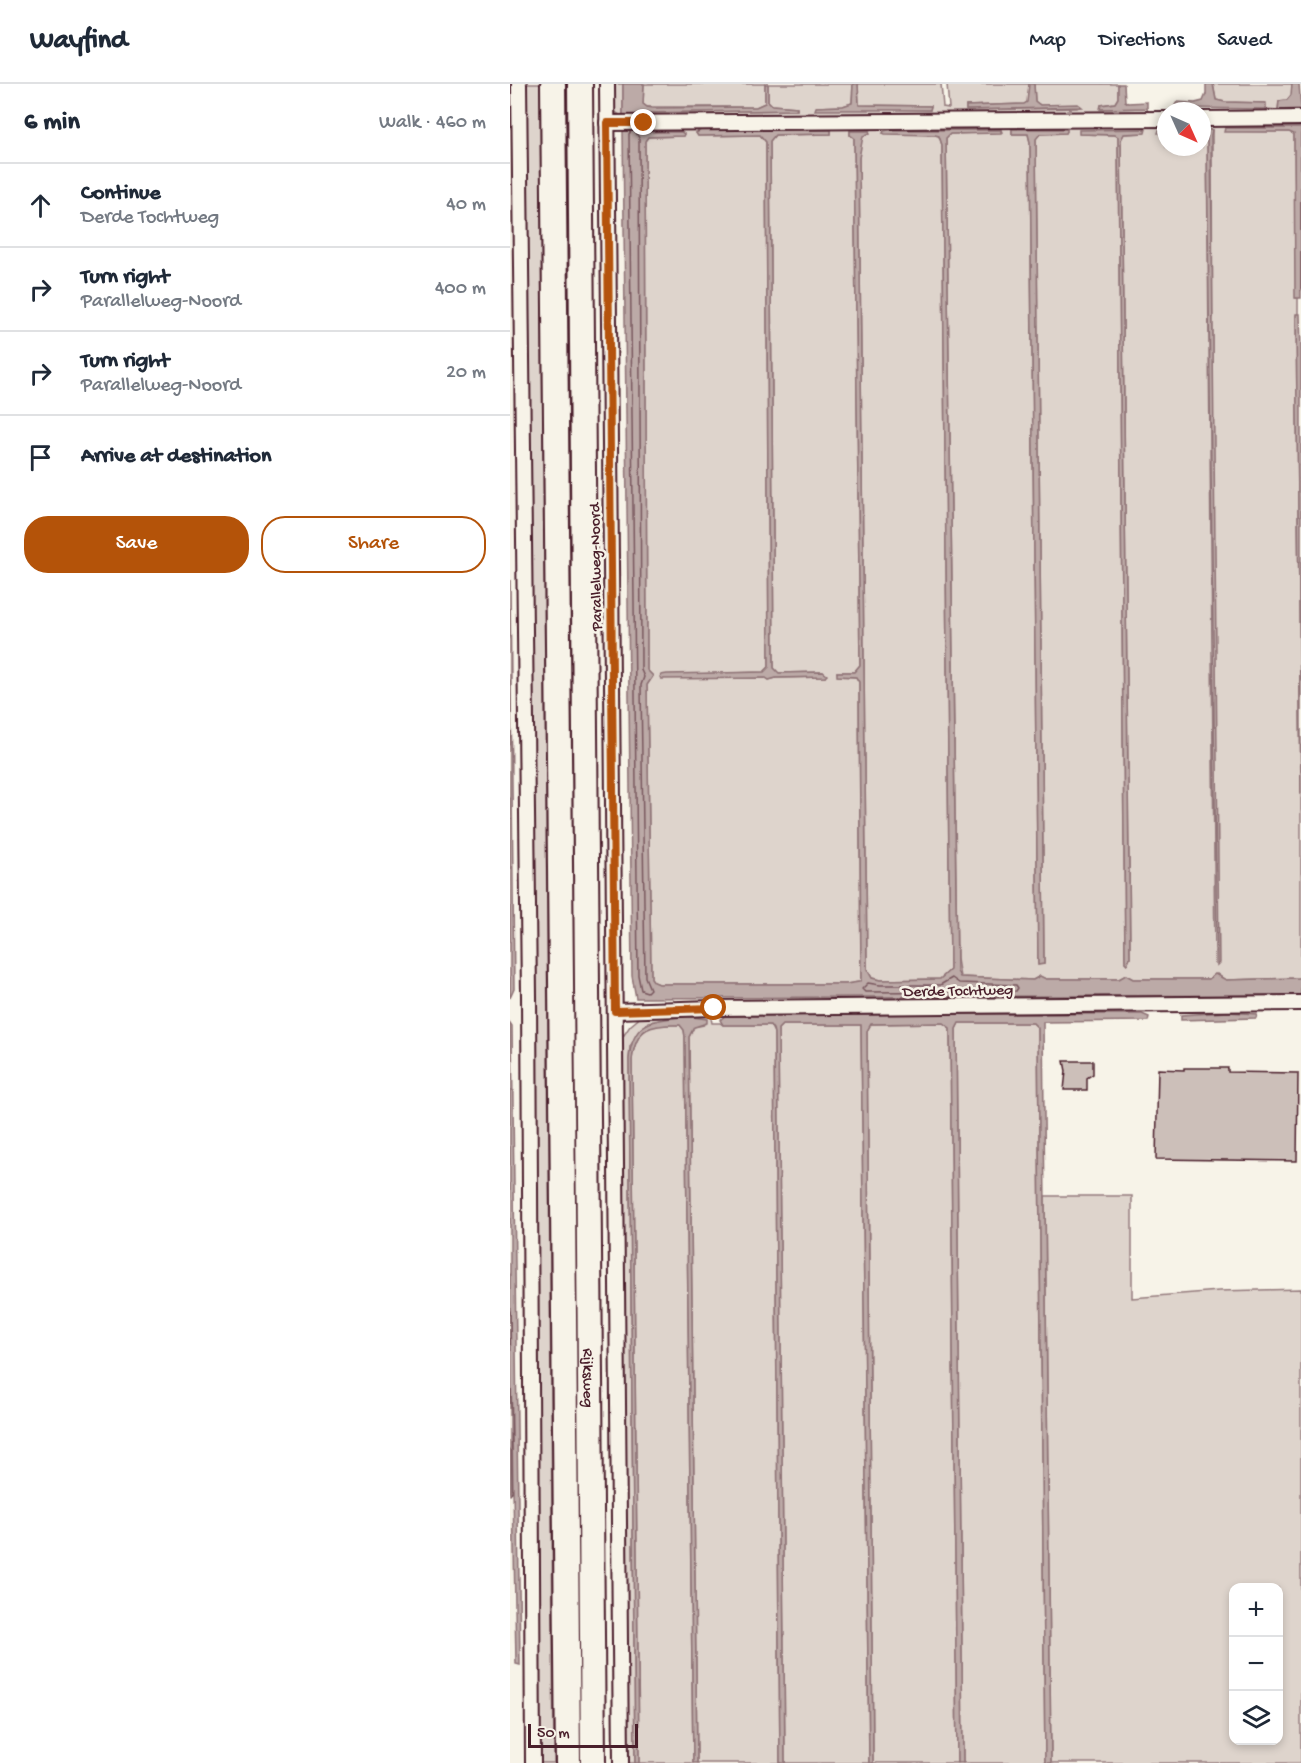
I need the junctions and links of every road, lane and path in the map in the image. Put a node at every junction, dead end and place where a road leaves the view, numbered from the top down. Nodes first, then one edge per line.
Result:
1 (519, 84) edge
2 (553, 84) edge
3 (580, 84) edge
4 (607, 84) edge
5 (1301, 118) edge
6 (1211, 119) edge
7 (1157, 120) edge
8 (611, 123) junction
9 (1301, 1003) edge
10 (615, 1011) junction
11 (533, 1763) edge
12 (568, 1763) edge
13 (593, 1763) edge
14 (621, 1763) edge

1 - 11 street
2 - 12 highway, Rijksweg
3 - 13 highway, Rijksweg
4 - 8 street, Parallelweg-Noord
5 - 6 street
7 - 8 street
8 - 10 street, Parallelweg-Noord
9 - 10 street, Derde Tochtweg
10 - 14 street, Rijksweg

